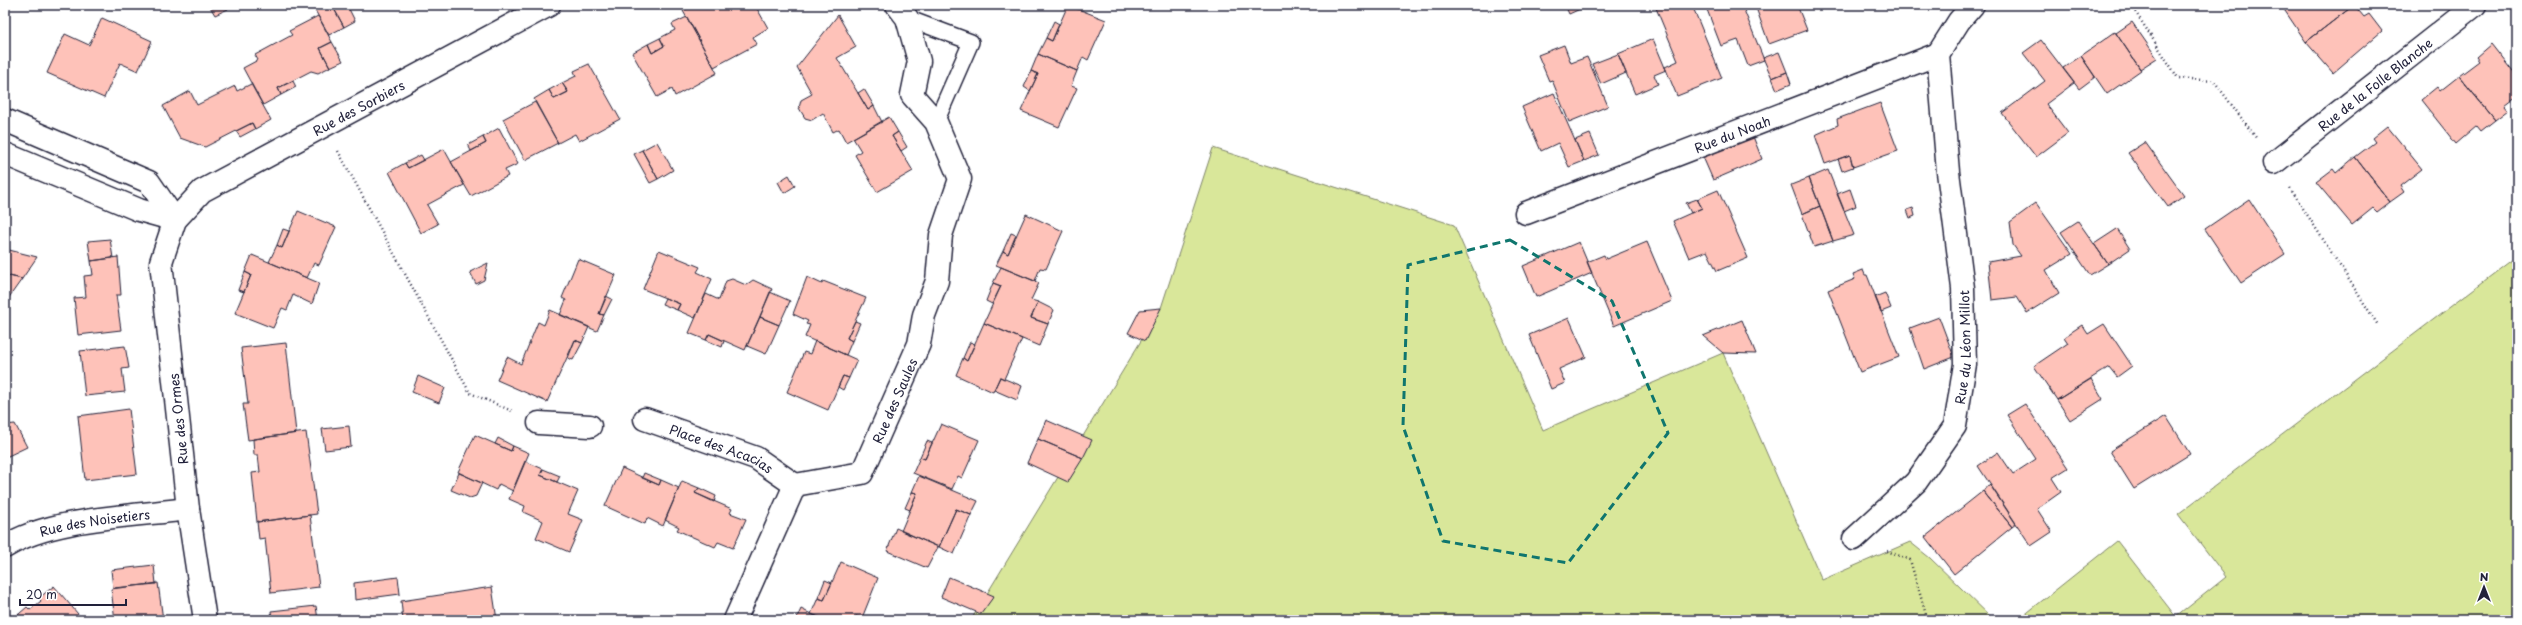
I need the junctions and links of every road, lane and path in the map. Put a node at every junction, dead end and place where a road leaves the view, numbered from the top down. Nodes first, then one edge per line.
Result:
1 (549, 5) edge
2 (1973, 5) edge
3 (2475, 5) edge
4 (902, 11) edge
5 (1938, 54) junction
6 (5, 120) edge
7 (936, 122) junction
8 (325, 126) junction
9 (5, 154) edge
10 (2274, 163) dead end
11 (1526, 213) dead end
12 (175, 220) junction
13 (645, 419) dead end
14 (539, 423) joint
15 (590, 426) dead end
16 (795, 485) junction
17 (188, 509) junction
18 (1854, 540) joint
19 (5, 547) edge
20 (205, 620) edge
21 (735, 620) edge
22 (1924, 620) edge

1 - 8 street, Rue des Sorbiers
2 - 5 street
3 - 10 street, Rue de la Folle Blanche
4 - 7 street, Rue des Saules
4 - 7 lane, Rue des Saules
5 - 11 street, Rue du Noah
5 - 18 street, Rue du Léon Millot
6 - 12 street
7 - 16 street, Rue des Saules
8 - 12 street, Rue des Sorbiers
8 - 14 path
9 - 12 street
12 - 17 street, Rue des Ormes
13 - 16 street, Place des Acacias
14 - 15 street
16 - 21 street
17 - 19 street, Rue des Noisetiers
17 - 20 street, Rue des Ormes
18 - 22 path

